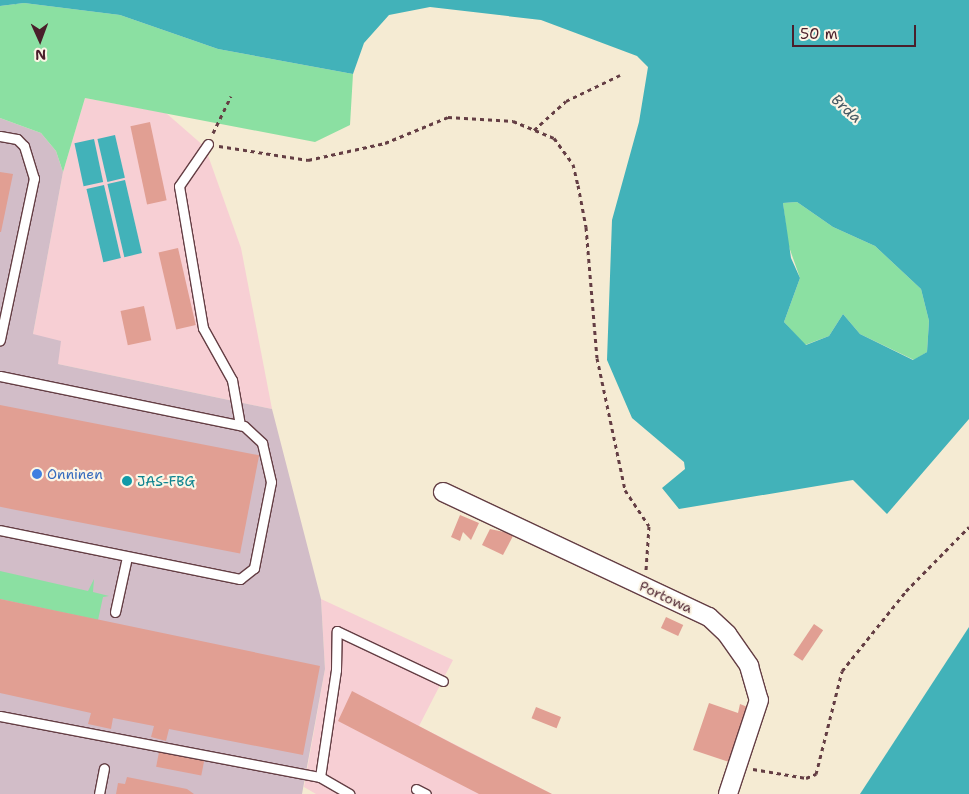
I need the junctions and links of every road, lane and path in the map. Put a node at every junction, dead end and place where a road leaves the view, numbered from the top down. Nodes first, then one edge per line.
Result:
1 (620, 75) dead end
2 (231, 96) dead end
3 (534, 130) junction
4 (0, 136) edge
5 (208, 144) junction
6 (2, 321) edge
7 (0, 340) edge
8 (0, 376) edge
9 (240, 425) junction
10 (443, 492) dead end
11 (969, 527) edge
12 (0, 530) edge
13 (127, 557) junction
14 (646, 588) junction
15 (115, 612) dead end
16 (443, 680) dead end
17 (0, 716) edge
18 (738, 765) junction
19 (104, 768) dead end
20 (320, 777) junction
21 (416, 789) dead end
22 (99, 794) edge
23 (349, 794) edge
24 (426, 794) edge
25 (728, 794) edge

1 - 3 path
2 - 5 path
3 - 5 path
3 - 14 path
4 - 6 lane
5 - 9 lane
6 - 7 lane
8 - 9 lane
9 - 13 lane
10 - 14 street, Portowa
11 - 18 path
12 - 13 lane
13 - 15 lane
14 - 18 street, Portowa
16 - 20 lane
17 - 20 lane
18 - 25 street, Portowa
19 - 22 lane
20 - 23 lane
21 - 24 lane

